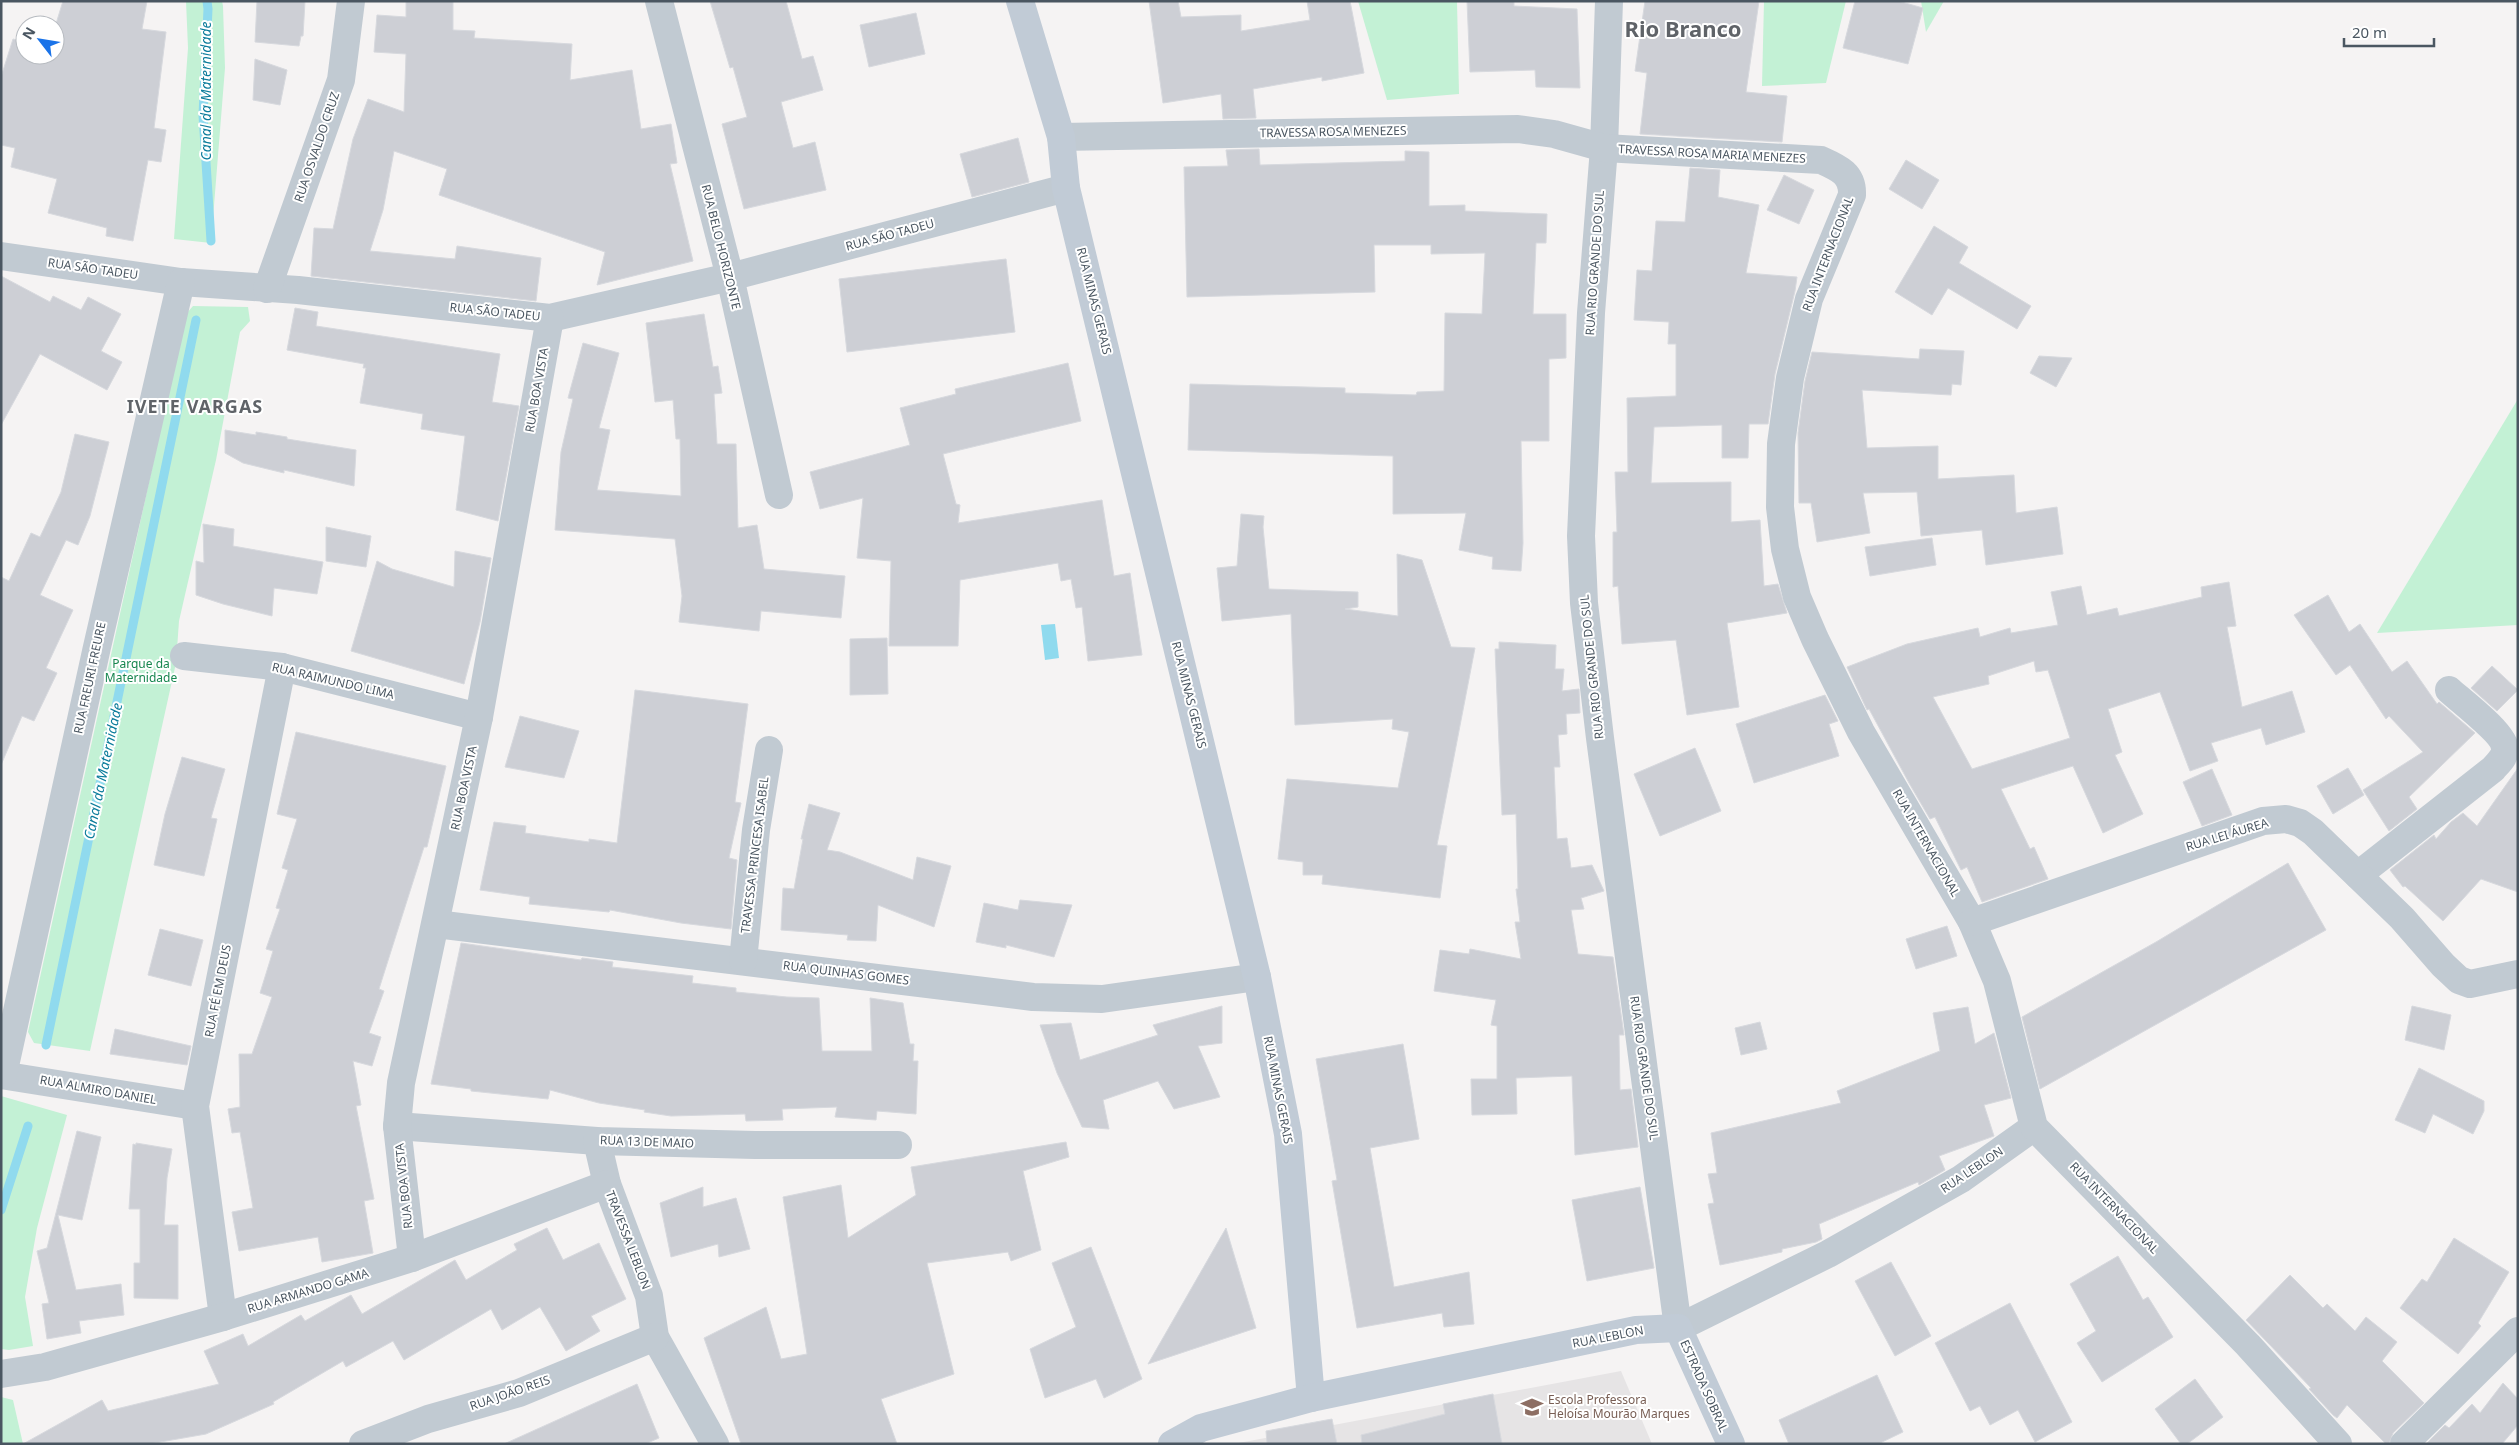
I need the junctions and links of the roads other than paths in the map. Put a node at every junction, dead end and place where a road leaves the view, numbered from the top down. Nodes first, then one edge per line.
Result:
1 (351, 1) edge
2 (659, 1) edge
3 (1020, 1) edge
4 (1609, 1) edge
5 (1061, 137) junction
6 (1604, 148) junction
7 (1821, 160) joint
8 (1066, 188) junction
9 (1, 256) edge
10 (730, 277) junction
11 (188, 283) junction
12 (268, 289) junction
13 (550, 318) junction
14 (779, 495) dead end
15 (184, 656) dead end
16 (282, 667) junction
17 (2449, 690) dead end
18 (479, 717) junction
19 (769, 750) dead end
20 (2358, 875) junction
21 (1972, 922) junction
22 (436, 924) junction
23 (743, 961) junction
24 (2518, 974) edge
25 (1256, 977) junction
26 (8, 1076) edge
27 (195, 1106) junction
28 (397, 1126) junction
29 (2034, 1127) junction
30 (597, 1141) junction
31 (898, 1145) dead end
32 (607, 1184) junction
33 (412, 1258) junction
34 (223, 1317) junction
35 (1678, 1328) junction
36 (2518, 1331) edge
37 (655, 1337) junction
38 (1, 1374) edge
39 (1311, 1398) junction
40 (362, 1444) edge
41 (715, 1444) edge
42 (1172, 1444) edge
43 (1731, 1444) edge
44 (2338, 1444) edge
45 (2404, 1444) edge

1 - 12 street, RUA OSVALDO CRUZ
2 - 10 street, RUA BELO HORIZONTE
3 - 5 street, RUA MINAS GERAIS
4 - 6 street, RUA RIO GRANDE DO SUL
5 - 6 street, TRAVESSA ROSA MENEZES
5 - 8 street, RUA MINAS GERAIS
6 - 7 street, TRAVESSA ROSA MARIA MENEZES
6 - 35 street, RUA RIO GRANDE DO SUL
7 - 21 street, RUA INTERNACIONAL
8 - 10 street, RUA SÃO TADEU
8 - 25 street, RUA MINAS GERAIS
9 - 11 street, RUA SÃO TADEU
10 - 13 street, RUA SÃO TADEU
10 - 14 street, RUA BELO HORIZONTE
11 - 12 street, RUA SÃO TADEU
11 - 26 street, RUA FREURI FREURE
12 - 13 street, RUA SÃO TADEU
13 - 18 street, RUA BOA VISTA
15 - 16 street, RUA RAIMUNDO LIMA
16 - 18 street, RUA RAIMUNDO LIMA
16 - 27 street, RUA FÉ EM DEUS
17 - 20 street
18 - 22 street, RUA BOA VISTA
19 - 23 street, TRAVESSA PRINCESA ISABEL
20 - 21 street, RUA LEI ÁUREA
20 - 24 street, RUA LEI ÁUREA
21 - 29 street, RUA INTERNACIONAL
22 - 23 street, RUA QUINHAS GOMES
22 - 28 street, RUA BOA VISTA
23 - 25 street, RUA QUINHAS GOMES
25 - 39 street, RUA MINAS GERAIS
26 - 27 street, RUA ALMIRO DANIEL
27 - 34 street, RUA FÉ EM DEUS
28 - 30 street, RUA 13 DE MAIO
28 - 33 street, RUA BOA VISTA
29 - 35 street, RUA LEBLON
29 - 44 street, RUA INTERNACIONAL
30 - 31 street, RUA 13 DE MAIO
30 - 32 street, TRAVESSA LEBLON
32 - 33 street, RUA ARMANDO GAMA
32 - 37 street, TRAVESSA LEBLON
33 - 34 street, RUA ARMANDO GAMA
34 - 38 street, RUA ARMANDO GAMA
35 - 39 street, RUA LEBLON
35 - 43 street, ESTRADA SOBRAL
36 - 45 street
37 - 40 street, RUA JOÃO REIS
37 - 41 street, TRAVESSA LEBLON
39 - 42 street, RUA LEBLON

